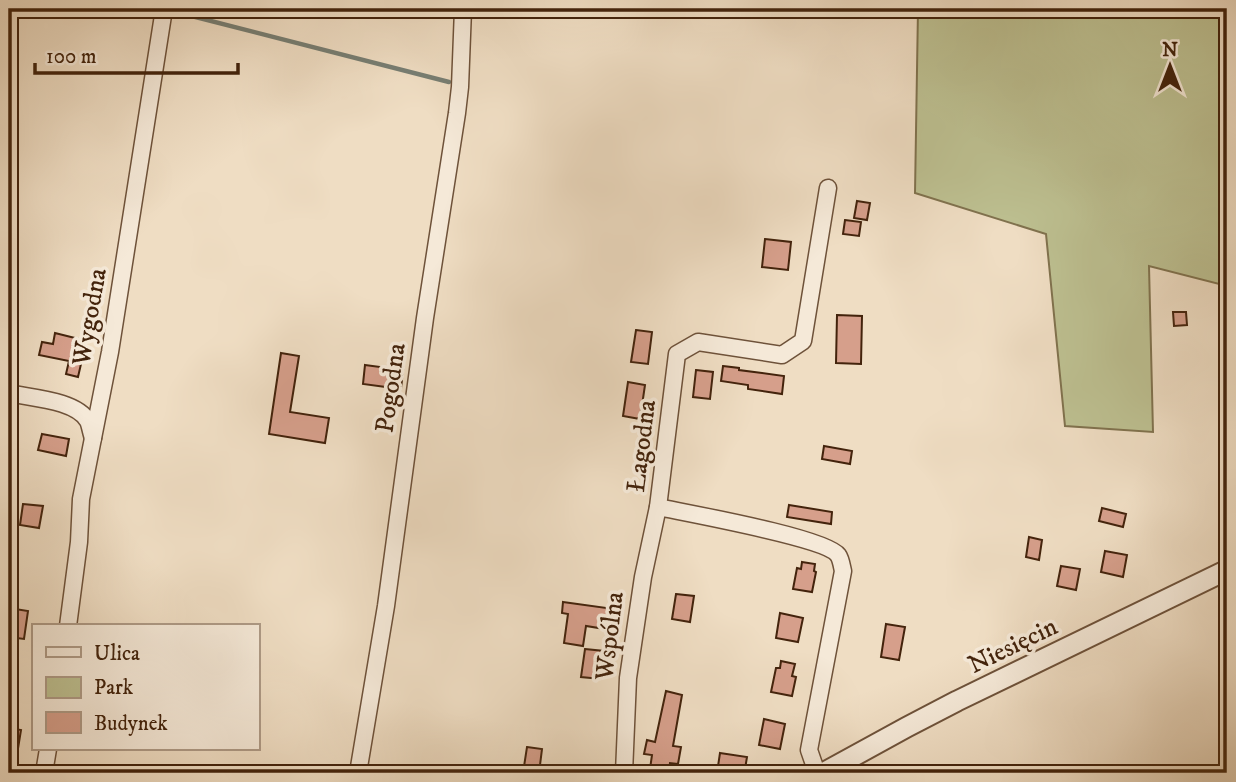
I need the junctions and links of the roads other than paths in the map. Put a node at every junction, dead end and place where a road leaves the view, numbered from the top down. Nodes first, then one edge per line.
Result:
1 (463, 9) edge
2 (163, 12) edge
3 (828, 188) dead end
4 (9, 393) edge
5 (93, 438) junction
6 (658, 507) junction
7 (1227, 570) edge
8 (68, 624) edge
9 (48, 750) edge
10 (44, 773) edge
11 (358, 773) edge
12 (624, 773) edge
13 (817, 773) edge
14 (823, 773) edge

1 - 11 street, Pogodna
2 - 5 street, Wygodna
3 - 6 street, Łagodna
4 - 5 street
5 - 8 street, Wygodna
6 - 12 street, Wspólna
6 - 13 street, Łagodna
7 - 14 street, Niesięcin
9 - 10 street

